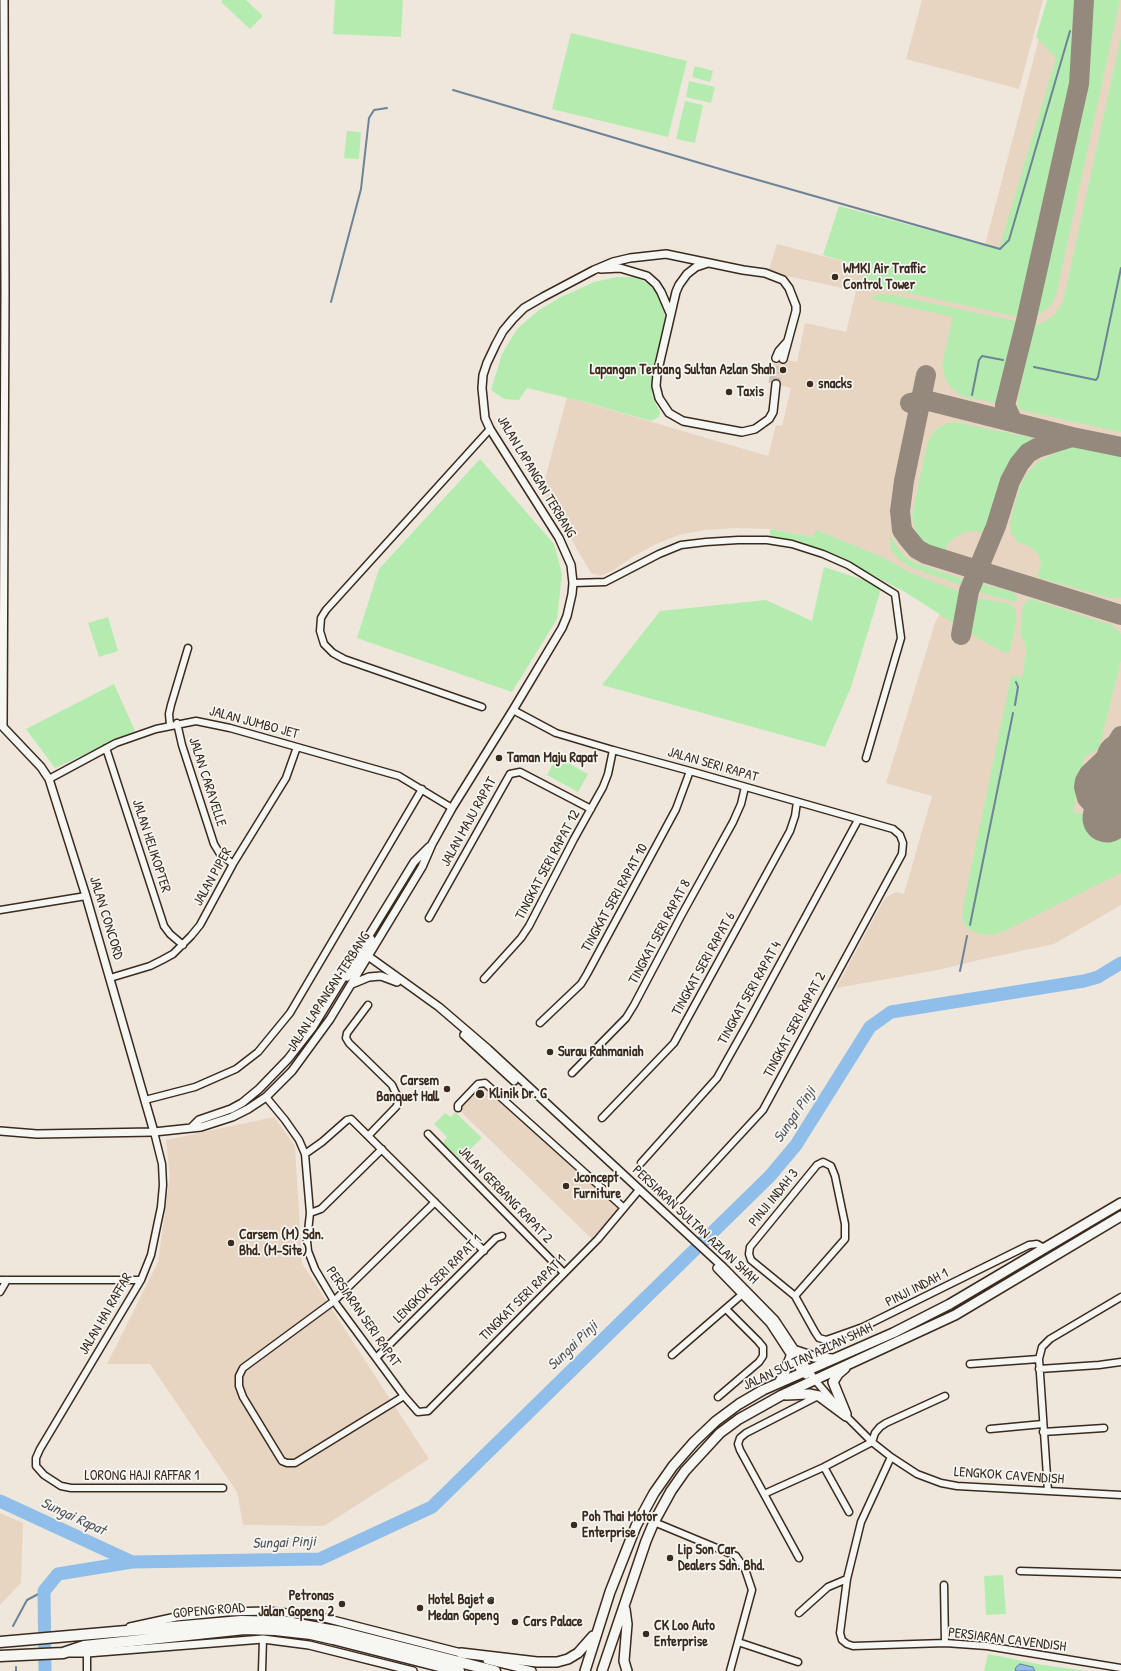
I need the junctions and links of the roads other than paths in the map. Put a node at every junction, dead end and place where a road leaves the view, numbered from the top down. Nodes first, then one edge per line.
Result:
1 (4, 0) edge
2 (2, 73) edge
3 (2, 145) edge
4 (3, 219) edge
5 (708, 263) junction
6 (594, 270) junction
7 (3, 291) edge
8 (670, 313) junction
9 (780, 358) tunnel mouth
10 (774, 384) tunnel mouth
11 (490, 429) junction
12 (573, 583) junction
13 (188, 648) dead end
14 (482, 707) dead end
15 (513, 710) junction
16 (174, 724) junction
17 (2, 726) edge
18 (298, 747) junction
19 (106, 748) junction
20 (613, 750) junction
21 (866, 758) dead end
22 (690, 771) junction
23 (49, 779) junction
24 (745, 787) junction
25 (422, 789) junction
26 (796, 802) junction
27 (452, 808) junction
28 (591, 808) junction
29 (858, 820) junction
30 (903, 843) joint
31 (432, 844) junction
32 (233, 864) junction
33 (399, 888) junction
34 (86, 896) junction
35 (0, 910) edge
36 (429, 918) dead end
37 (382, 933) junction
38 (183, 945) junction
39 (366, 957) junction
40 (387, 970) junction
41 (110, 978) junction
42 (484, 979) dead end
43 (397, 982) junction
44 (351, 985) junction
45 (328, 1003) junction
46 (368, 1005) dead end
47 (540, 1024) dead end
48 (572, 1073) dead end
49 (271, 1077) junction
50 (266, 1097) junction
51 (145, 1100) junction
52 (242, 1103) junction
53 (458, 1108) dead end
54 (602, 1118) dead end
55 (192, 1127) junction
56 (0, 1132) edge
57 (154, 1132) junction
58 (428, 1134) dead end
59 (369, 1135) junction
60 (382, 1149) junction
61 (305, 1154) junction
62 (641, 1163) dead end
63 (638, 1192) junction
64 (680, 1200) dead end
65 (435, 1202) junction
66 (1121, 1203) edge
67 (624, 1208) junction
68 (310, 1213) junction
69 (1121, 1216) edge
70 (502, 1236) dead end
71 (1044, 1248) junction
72 (484, 1251) junction
73 (564, 1273) junction
74 (3, 1280) edge
75 (141, 1280) junction
76 (0, 1292) edge
77 (745, 1292) junction
78 (795, 1296) junction
79 (1121, 1297) edge
80 (334, 1301) junction
81 (726, 1309) junction
82 (794, 1353) junction
83 (672, 1355) dead end
84 (376, 1358) junction
85 (834, 1359) junction
86 (1039, 1359) junction
87 (1121, 1362) edge
88 (850, 1363) junction
89 (970, 1364) dead end
90 (1039, 1369) junction
91 (805, 1371) junction
92 (814, 1379) junction
93 (779, 1383) junction
94 (782, 1395) junction
95 (404, 1396) junction
96 (819, 1396) junction
97 (945, 1396) dead end
98 (718, 1397) dead end
99 (418, 1412) joint
100 (846, 1416) junction
101 (1043, 1424) junction
102 (1104, 1428) dead end
103 (990, 1429) dead end
104 (1044, 1432) junction
105 (872, 1442) junction
106 (891, 1458) junction
107 (824, 1467) junction
108 (61, 1486) joint
109 (223, 1488) dead end
110 (1048, 1491) junction
111 (764, 1494) junction
112 (1121, 1495) edge
113 (849, 1512) dead end
114 (654, 1522) junction
115 (799, 1558) dead end
116 (1020, 1571) dead end
117 (1121, 1574) edge
118 (847, 1579) junction
119 (944, 1585) dead end
120 (624, 1607) junction
121 (799, 1614) dead end
122 (312, 1630) junction
123 (597, 1630) junction
124 (86, 1636) junction
125 (263, 1639) junction
126 (0, 1642) edge
127 (738, 1642) junction
128 (945, 1643) junction
129 (63, 1653) junction
130 (87, 1653) junction
131 (461, 1653) junction
132 (0, 1656) edge
133 (798, 1662) dead end
134 (1121, 1668) edge
135 (87, 1671) edge
136 (262, 1671) edge
137 (413, 1671) edge
138 (459, 1671) edge
139 (495, 1671) edge
140 (530, 1671) edge
141 (585, 1671) edge
142 (602, 1671) edge
143 (627, 1671) edge
144 (730, 1671) edge

1 - 2 street
2 - 3 street
3 - 4 street
4 - 7 street
5 - 6 street, JALAN LAPANGAN TERBANG
5 - 8 street
5 - 9 street, JALAN LAPANGAN TERBANG
6 - 8 street, JALAN LAPANGAN TERBANG
6 - 11 street, JALAN LAPANGAN TERBANG
7 - 17 street
8 - 10 street
11 - 12 street, JALAN LAPANGAN TERBANG
11 - 14 street
12 - 15 street, JALAN LAPANGAN TERBANG
12 - 21 street
13 - 16 street, JALAN CARAVELLE
15 - 20 street, JALAN SERI RAPAT
15 - 27 street, JALAN LAPANGAN TERBANG
16 - 18 street, JALAN JUMBO JET
16 - 19 street, JALAN JUMBO JET
16 - 32 street, JALAN CARAVELLE
17 - 23 street, JALAN CONCORD
18 - 25 street, JALAN JUMBO JET
18 - 32 street, JALAN PIPER
19 - 23 street, JALAN JUMBO JET
19 - 38 street, JALAN HELIKOPTER
20 - 22 street, JALAN SERI RAPAT
20 - 28 street, TINGKAT SERI RAPAT 12
22 - 24 street, JALAN SERI RAPAT
22 - 47 street, TINGKAT SERI RAPAT 10
23 - 34 street, JALAN CONCORD
24 - 26 street, JALAN SERI RAPAT
24 - 48 street, TINGKAT SERI RAPAT 8
25 - 27 street, JALAN JUMBO JET
25 - 51 street
26 - 29 street, JALAN SERI RAPAT
26 - 54 street, TINGKAT SERI RAPAT 6
27 - 31 street, JALAN LAPANGAN TERBANG
28 - 36 street, JALAN MAJU RAPAT
28 - 42 street, TINGKAT SERI RAPAT 12
29 - 30 street, JALAN SERI RAPAT
29 - 62 street, TINGKAT SERI RAPAT 4
30 - 64 street, TINGKAT SERI RAPAT 2
31 - 33 street, JALAN LAPANGAN TERBANG
31 - 37 street, JALAN LAPANGAN TERBANG
32 - 38 street, JALAN PIPER
33 - 39 street
33 - 45 street, JALAN LAPANGAN TERBANG
34 - 35 street
34 - 41 street, JALAN CONCORD
37 - 39 street, JALAN LAPANGAN TERBANG
37 - 40 street
38 - 41 street, JALAN PIPER
39 - 40 street, PERSIARAN SULTAN AZLAN SHAH
39 - 43 street, PERSIARAN SULTAN AZLAN SHAH
39 - 44 street, JALAN LAPANGAN TERBANG
39 - 45 street
40 - 63 street, PERSIARAN SULTAN AZLAN SHAH
41 - 51 street, JALAN CONCORD
43 - 44 street
43 - 63 street, PERSIARAN SULTAN AZLAN SHAH
44 - 50 street, JALAN LAPANGAN TERBANG
45 - 49 street, JALAN LAPANGAN TERBANG
46 - 59 street
49 - 50 street
49 - 52 street, JALAN LAPANGAN TERBANG
50 - 52 street
50 - 55 street, JALAN LAPANGAN TERBANG
50 - 61 street, PERSIARAN SERI RAPAT
51 - 57 street, JALAN CONCORD
52 - 55 street, JALAN LAPANGAN TERBANG
53 - 67 street
55 - 57 street, JALAN LAPANGAN TERBANG
56 - 57 street, JALAN LAPANGAN TERBANG
57 - 75 street, JALAN HAI RAFFAR
58 - 73 street, JALAN GERBANG RAPAT 2
59 - 60 street
59 - 61 street
60 - 65 street
60 - 68 street
61 - 68 street, PERSIARAN SERI RAPAT
63 - 67 street, TINGKAT SERI RAPAT 1
63 - 77 street, PERSIARAN SULTAN AZLAN SHAH
65 - 72 street
65 - 80 street
66 - 71 main road, JALAN SULTAN AZLAN SHAH
67 - 73 street, TINGKAT SERI RAPAT 1
68 - 80 street, PERSIARAN SERI RAPAT
69 - 88 main road, JALAN SULTAN AZLAN SHAH
70 - 72 street, LENGKOK SERI RAPAT 1
71 - 78 street, PINJI INDAH 1
71 - 85 main road, JALAN SULTAN AZLAN SHAH
72 - 84 street, LENGKOK SERI RAPAT 1
73 - 99 street, TINGKAT SERI RAPAT 1
74 - 75 street
74 - 76 street
75 - 108 street, JALAN HAI RAFFAR
77 - 81 street
77 - 82 street, PERSIARAN SULTAN AZLAN SHAH
78 - 78 street, PINJI INDAH 3
79 - 86 street
80 - 84 street, PERSIARAN SERI RAPAT
80 - 95 street
81 - 83 street
81 - 98 street
82 - 85 main road
82 - 91 street, PERSIARAN SULTAN AZLAN SHAH
82 - 93 main road
84 - 95 street, PERSIARAN SERI RAPAT
85 - 91 main road, JALAN SULTAN AZLAN SHAH
86 - 89 street
86 - 90 street
87 - 90 street
88 - 92 main road, JALAN SULTAN AZLAN SHAH
88 - 100 main road
90 - 101 street
91 - 92 street, PERSIARAN SULTAN AZLAN SHAH
91 - 93 main road, JALAN SULTAN AZLAN SHAH
92 - 94 main road, JALAN SULTAN AZLAN SHAH
92 - 100 street, LENGKOK CAVENDISH
93 - 123 main road, JALAN SULTAN AZLAN SHAH
94 - 96 main road
94 - 114 main road, JALAN SULTAN AZLAN SHAH
95 - 99 street, PERSIARAN SERI RAPAT
96 - 100 main road
96 - 111 street
97 - 105 street
100 - 105 street, LENGKOK CAVENDISH
101 - 103 street
101 - 104 street
102 - 104 street
104 - 110 street
105 - 106 street, LENGKOK CAVENDISH
105 - 107 street
106 - 110 street, LENGKOK CAVENDISH
106 - 118 street, PERSIARAN CAVENDISH
107 - 111 street
107 - 113 street
108 - 109 street, LORONG HAJI RAFFAR 1
110 - 112 street, LENGKOK CAVENDISH
111 - 115 street
114 - 120 main road, JALAN SULTAN AZLAN SHAH
114 - 127 street
116 - 117 street
118 - 121 street
118 - 128 street, PERSIARAN CAVENDISH
119 - 128 street
120 - 142 main road, JALAN SULTAN AZLAN SHAH
120 - 143 main road
122 - 124 highway, GOPENG ROAD
122 - 129 highway
122 - 138 highway, GOPENG ROAD
122 - 139 highway, GOPENG ROAD
123 - 131 main road
123 - 141 main road, JALAN SULTAN AZLAN SHAH
124 - 126 highway, GOPENG ROAD
124 - 131 street
125 - 130 street
125 - 136 street
125 - 137 street
127 - 133 street
127 - 144 street
128 - 134 street, PERSIARAN CAVENDISH
129 - 130 street
129 - 132 highway
130 - 135 street
131 - 140 street

